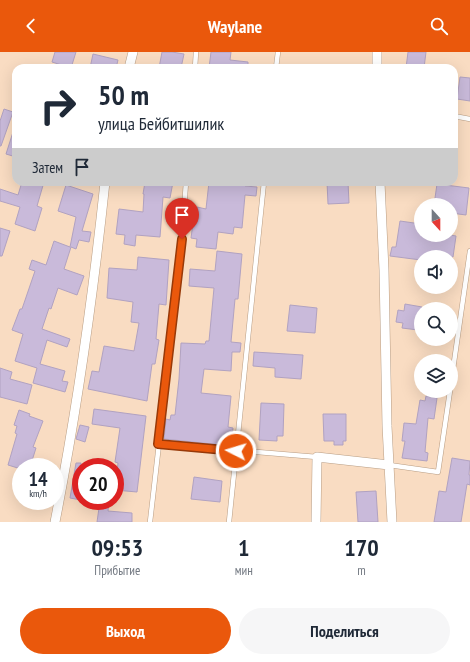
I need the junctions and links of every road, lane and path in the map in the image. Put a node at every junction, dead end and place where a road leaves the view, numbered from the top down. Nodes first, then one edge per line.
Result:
1 (133, 52) edge
2 (196, 52) edge
3 (278, 52) edge
4 (377, 52) edge
5 (130, 64) edge
6 (195, 64) edge
7 (276, 64) edge
8 (377, 64) edge
9 (458, 117) edge
10 (470, 119) edge
11 (105, 186) edge
12 (186, 186) edge
13 (264, 186) edge
14 (380, 186) edge
15 (470, 251) edge
16 (455, 354) edge
17 (449, 398) edge
18 (158, 444) junction
19 (236, 451) junction
20 (317, 457) junction
21 (389, 465) junction
22 (55, 522) edge
23 (150, 522) edge
24 (228, 522) edge
25 (316, 522) edge
26 (392, 522) edge

1 - 5 street
2 - 6 lane
3 - 7 lane
4 - 8 street
9 - 10 lane
11 - 22 street
12 - 18 lane
13 - 19 lane
14 - 21 street
15 - 16 lane
17 - 21 lane
18 - 19 lane
18 - 23 lane
19 - 20 lane
19 - 24 lane
20 - 21 street
20 - 25 street
21 - 26 street

